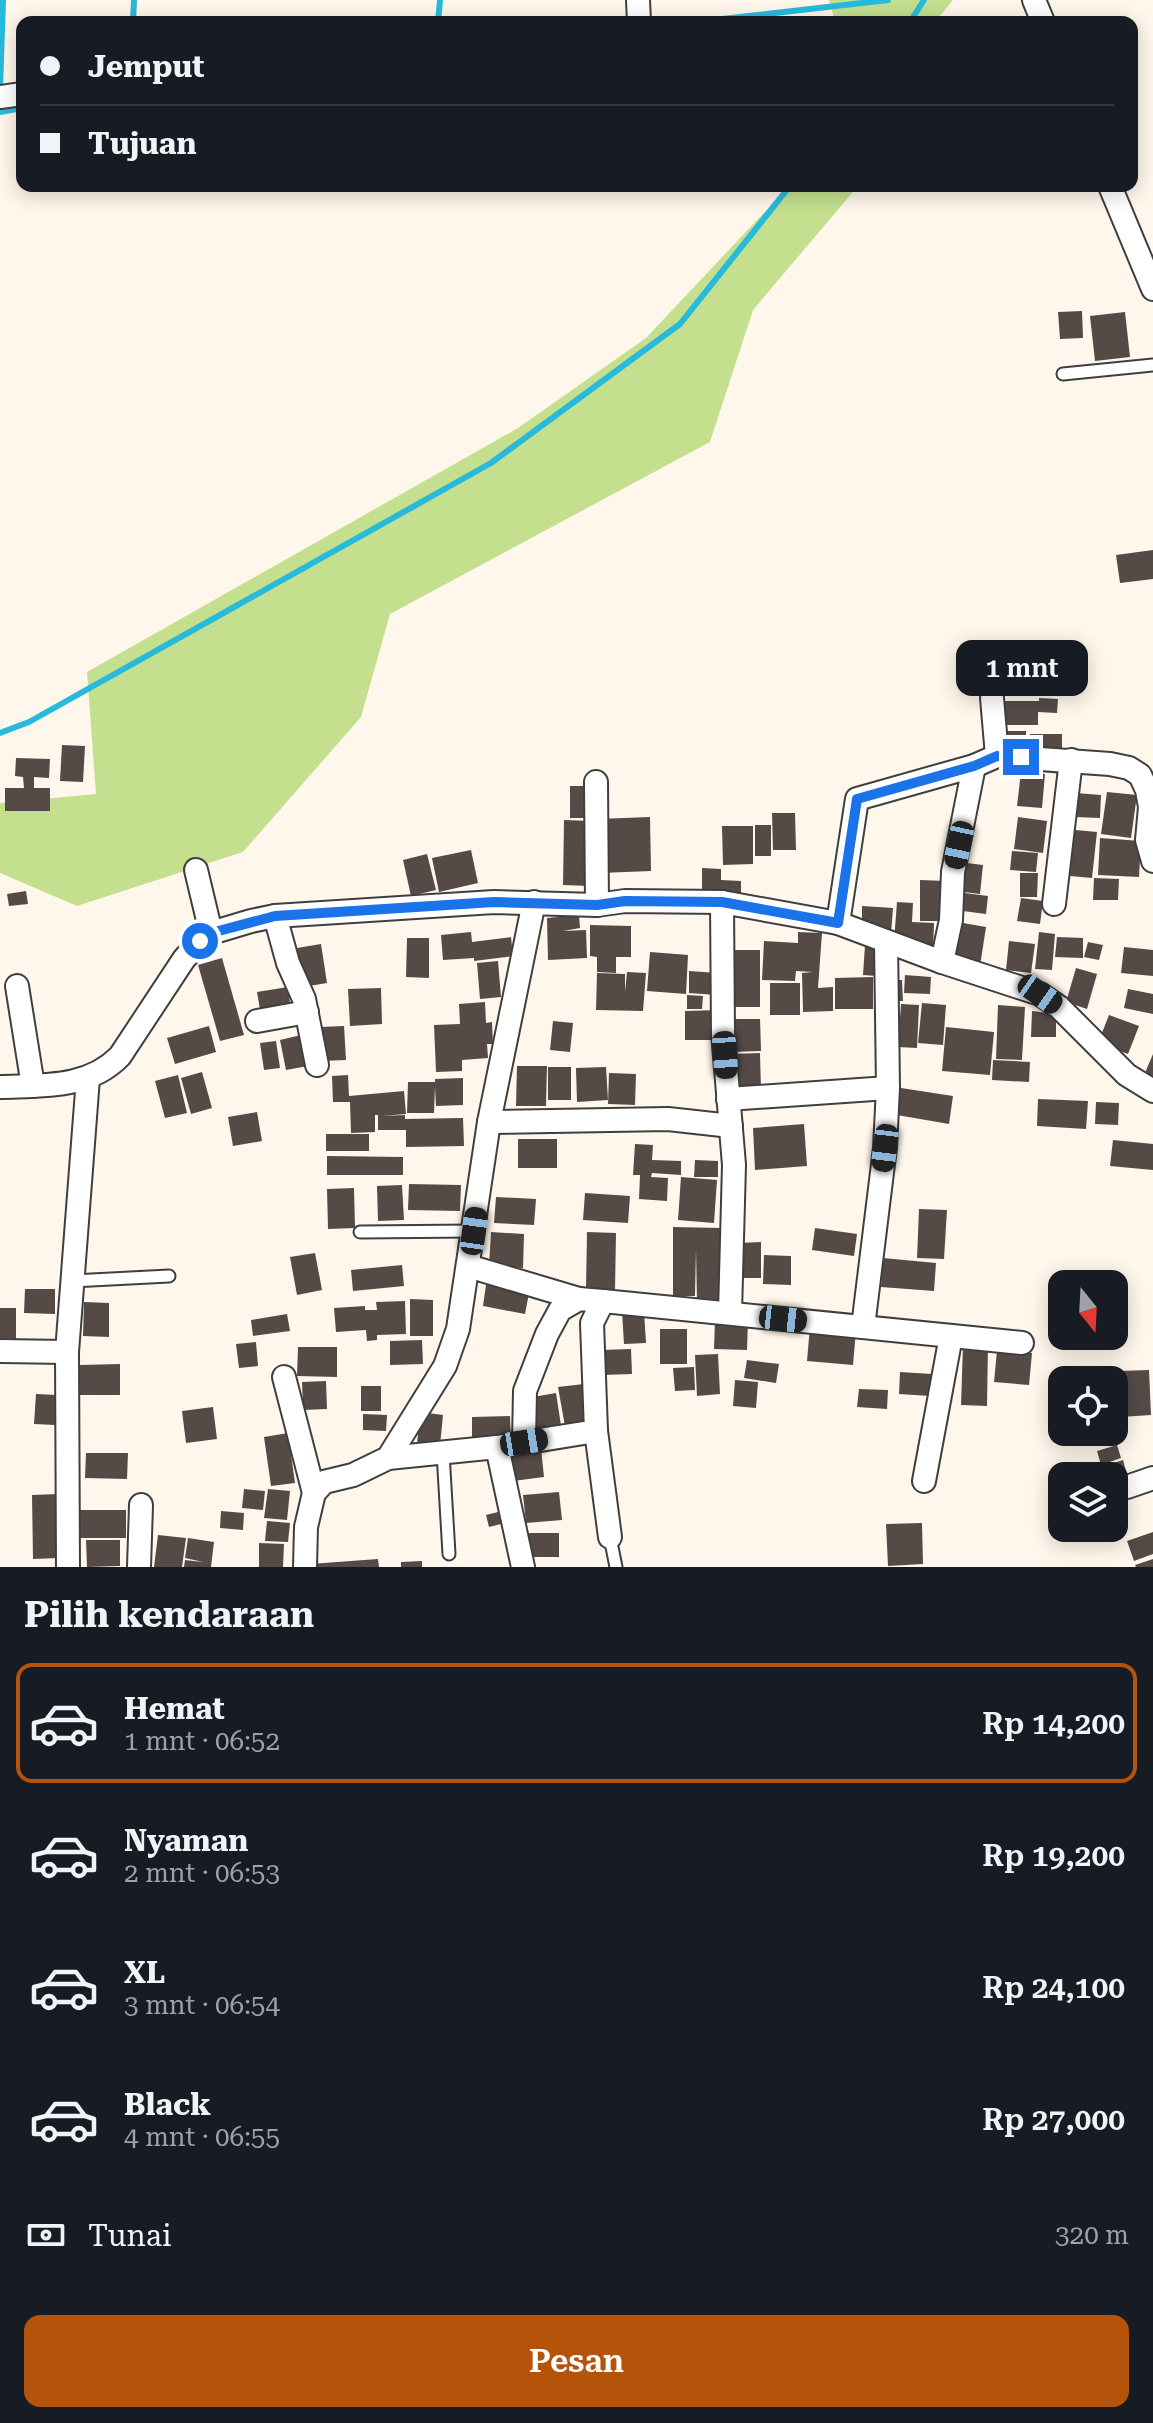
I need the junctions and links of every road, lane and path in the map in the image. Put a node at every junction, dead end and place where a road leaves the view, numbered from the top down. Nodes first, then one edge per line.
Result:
1 (1113, 192) edge
2 (1153, 289) edge
3 (1153, 365) edge
4 (1063, 374) dead end
5 (992, 698) dead end
6 (997, 756) junction
7 (1071, 760) junction
8 (974, 766) junction
9 (596, 782) dead end
10 (1153, 861) edge
11 (196, 870) dead end
12 (534, 902) junction
13 (722, 902) junction
14 (1054, 904) dead end
15 (597, 905) junction
16 (275, 916) junction
17 (838, 923) junction
18 (211, 933) junction
19 (886, 942) junction
20 (942, 962) junction
21 (17, 986) dead end
22 (307, 1012) junction
23 (257, 1021) dead end
24 (317, 1065) dead end
25 (88, 1078) junction
26 (33, 1086) junction
27 (0, 1087) edge
28 (888, 1088) junction
29 (1153, 1091) edge
30 (728, 1099) junction
31 (489, 1122) junction
32 (731, 1126) junction
33 (474, 1231) junction
34 (360, 1232) dead end
35 (468, 1266) junction
36 (169, 1276) dead end
37 (72, 1281) junction
38 (579, 1299) junction
39 (603, 1301) junction
40 (730, 1313) junction
41 (863, 1327) junction
42 (951, 1336) junction
43 (1022, 1343) dead end
44 (0, 1351) edge
45 (67, 1352) junction
46 (284, 1377) dead end
47 (596, 1431) junction
48 (524, 1442) junction
49 (497, 1447) junction
50 (443, 1453) junction
51 (388, 1458) junction
52 (1153, 1478) edge
53 (924, 1481) dead end
54 (1128, 1487) edge
55 (314, 1493) junction
56 (141, 1505) dead end
57 (610, 1537) joint
58 (449, 1554) dead end
59 (68, 1567) edge
60 (139, 1567) edge
61 (305, 1567) edge
62 (523, 1567) edge
63 (616, 1567) edge

1 - 2 street
3 - 4 lane
5 - 6 street
6 - 7 street
6 - 8 street
7 - 10 street
7 - 14 street
8 - 17 street
8 - 20 street
9 - 15 street
11 - 18 street
12 - 15 street
12 - 16 street
12 - 31 street
13 - 15 street
13 - 17 street
13 - 30 street
16 - 18 street
16 - 22 street
17 - 19 street
18 - 25 street
19 - 20 street
19 - 28 street
20 - 29 street
21 - 26 street
22 - 23 street
22 - 24 street
25 - 26 street
25 - 37 street
26 - 27 street
28 - 30 street
28 - 41 street
30 - 32 street
31 - 32 street
31 - 33 street
32 - 40 street
33 - 34 lane
33 - 35 street
35 - 38 street
35 - 51 street
36 - 37 lane
37 - 45 street
38 - 39 street
38 - 48 street
39 - 40 street
39 - 47 street
40 - 41 street
41 - 42 street
42 - 43 street
42 - 53 street
44 - 45 street
45 - 59 street
46 - 55 street
47 - 48 street
47 - 57 street
48 - 49 street
49 - 50 street
49 - 62 street
50 - 51 street
50 - 58 lane
51 - 55 street
52 - 54 street
55 - 61 street
56 - 60 street
57 - 63 lane

